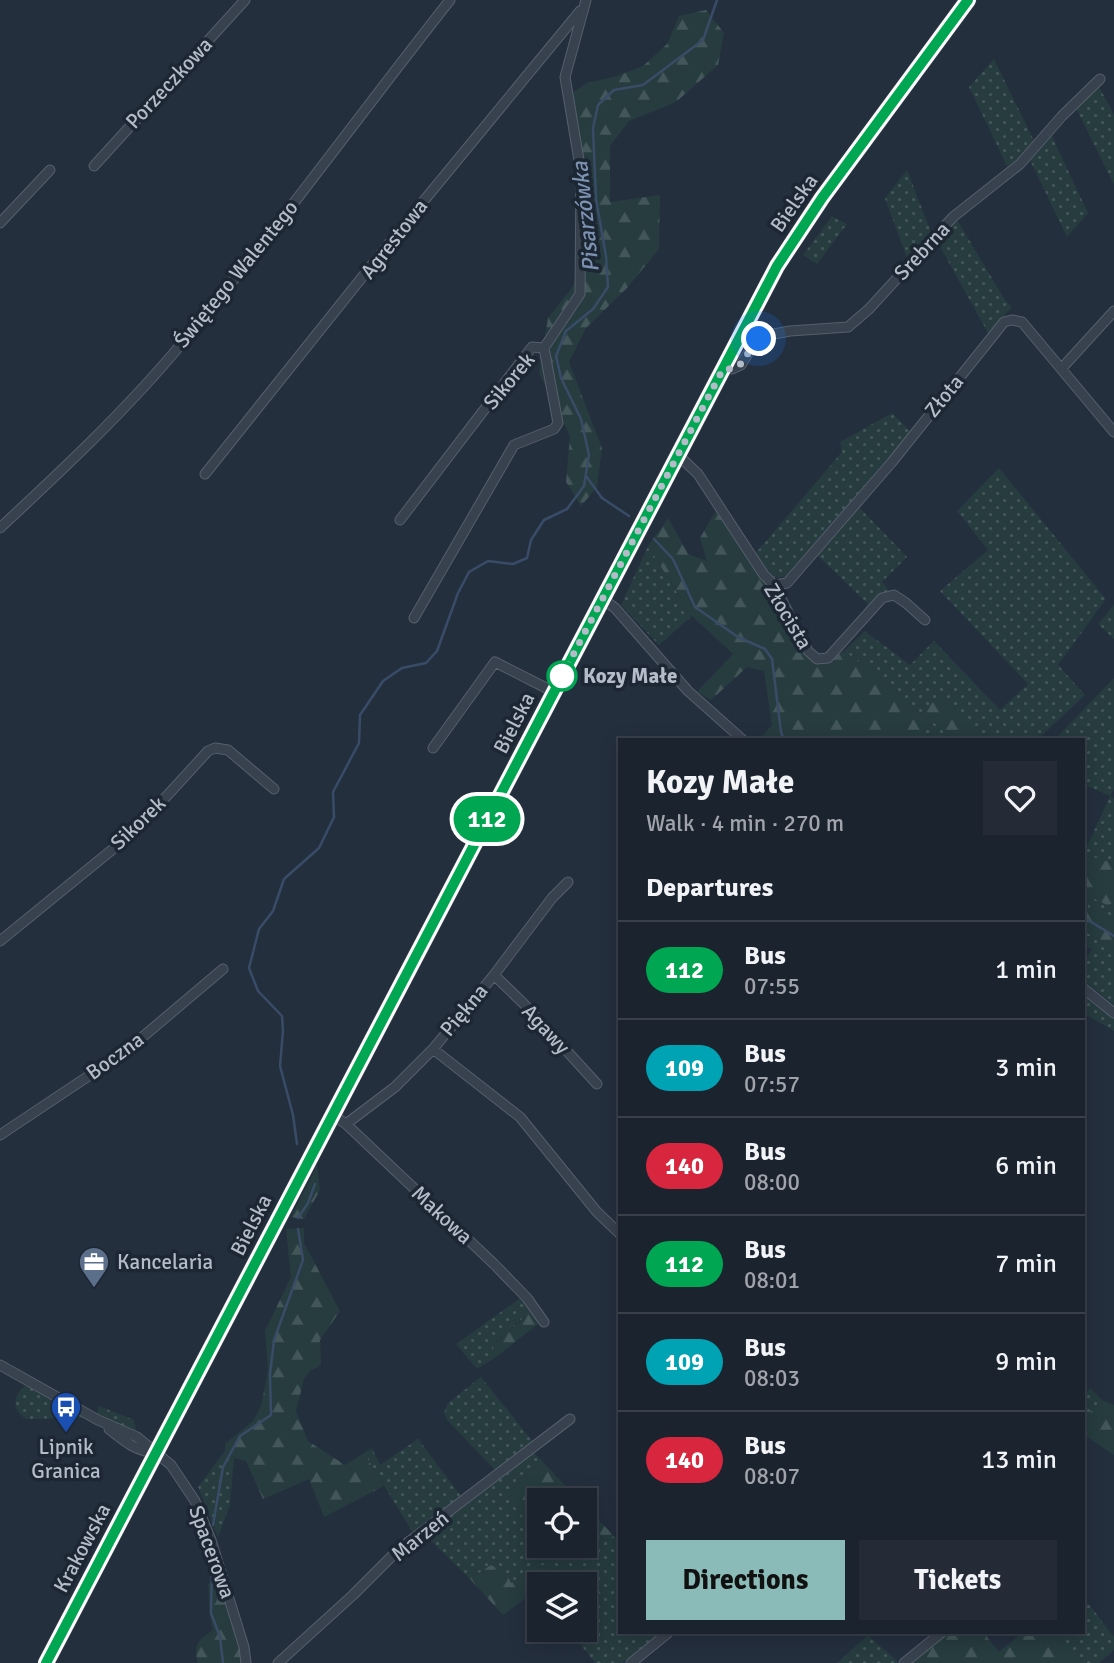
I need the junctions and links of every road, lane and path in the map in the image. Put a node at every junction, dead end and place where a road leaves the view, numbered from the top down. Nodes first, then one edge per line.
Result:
1 (244, 0) edge
2 (450, 0) edge
3 (968, 0) edge
4 (586, 2) edge
5 (1100, 79) dead end
6 (94, 166) dead end
7 (50, 170) dead end
8 (0, 223) edge
9 (1114, 311) edge
10 (544, 348) junction
11 (1062, 368) junction
12 (723, 369) junction
13 (1114, 431) edge
14 (678, 455) junction
15 (205, 474) dead end
16 (400, 520) dead end
17 (0, 528) edge
18 (774, 585) junction
19 (603, 599) junction
20 (415, 618) dead end
21 (925, 620) dead end
22 (554, 692) junction
23 (741, 738) edge
24 (433, 748) dead end
25 (274, 789) dead end
26 (568, 883) dead end
27 (0, 941) edge
28 (223, 969) dead end
29 (494, 975) junction
30 (1085, 990) edge
31 (1114, 1013) edge
32 (433, 1049) junction
33 (597, 1084) dead end
34 (333, 1115) junction
35 (346, 1124) junction
36 (0, 1135) edge
37 (618, 1232) edge
38 (544, 1322) dead end
39 (0, 1365) edge
40 (570, 1419) dead end
41 (156, 1453) junction
42 (667, 1634) edge
43 (940, 1634) edge
44 (46, 1663) edge
45 (246, 1663) edge
46 (278, 1663) edge
47 (631, 1663) edge
48 (904, 1663) edge

1 - 6 street, Porzeczkowa
2 - 17 street, Świętego Walentego
3 - 12 main road, Bielska
4 - 10 street, Agrestowa
4 - 15 street, Agrestowa
5 - 12 street, Srebrna
7 - 8 street
9 - 11 street
10 - 16 street, Sikorek
10 - 20 street
11 - 13 street, Złota
11 - 18 street, Złota
12 - 14 main road, Bielska
14 - 18 street, Złocista
14 - 19 main road, Bielska
18 - 21 street, Złocista
19 - 22 main road, Bielska
19 - 23 street
22 - 24 street
22 - 34 main road, Bielska
25 - 27 street, Sikorek
26 - 29 street, Piękna
28 - 36 street, Boczna
29 - 32 street, Piękna
29 - 33 street, Agawy
30 - 31 street
32 - 35 street, Piękna
32 - 37 street
34 - 35 street, Makowa
34 - 41 main road, Bielska
35 - 38 street, Makowa
39 - 41 street, Spacerowa
40 - 46 street, Marzeń
41 - 44 main road, Krakowska
41 - 45 street, Spacerowa
42 - 47 street
43 - 48 street

